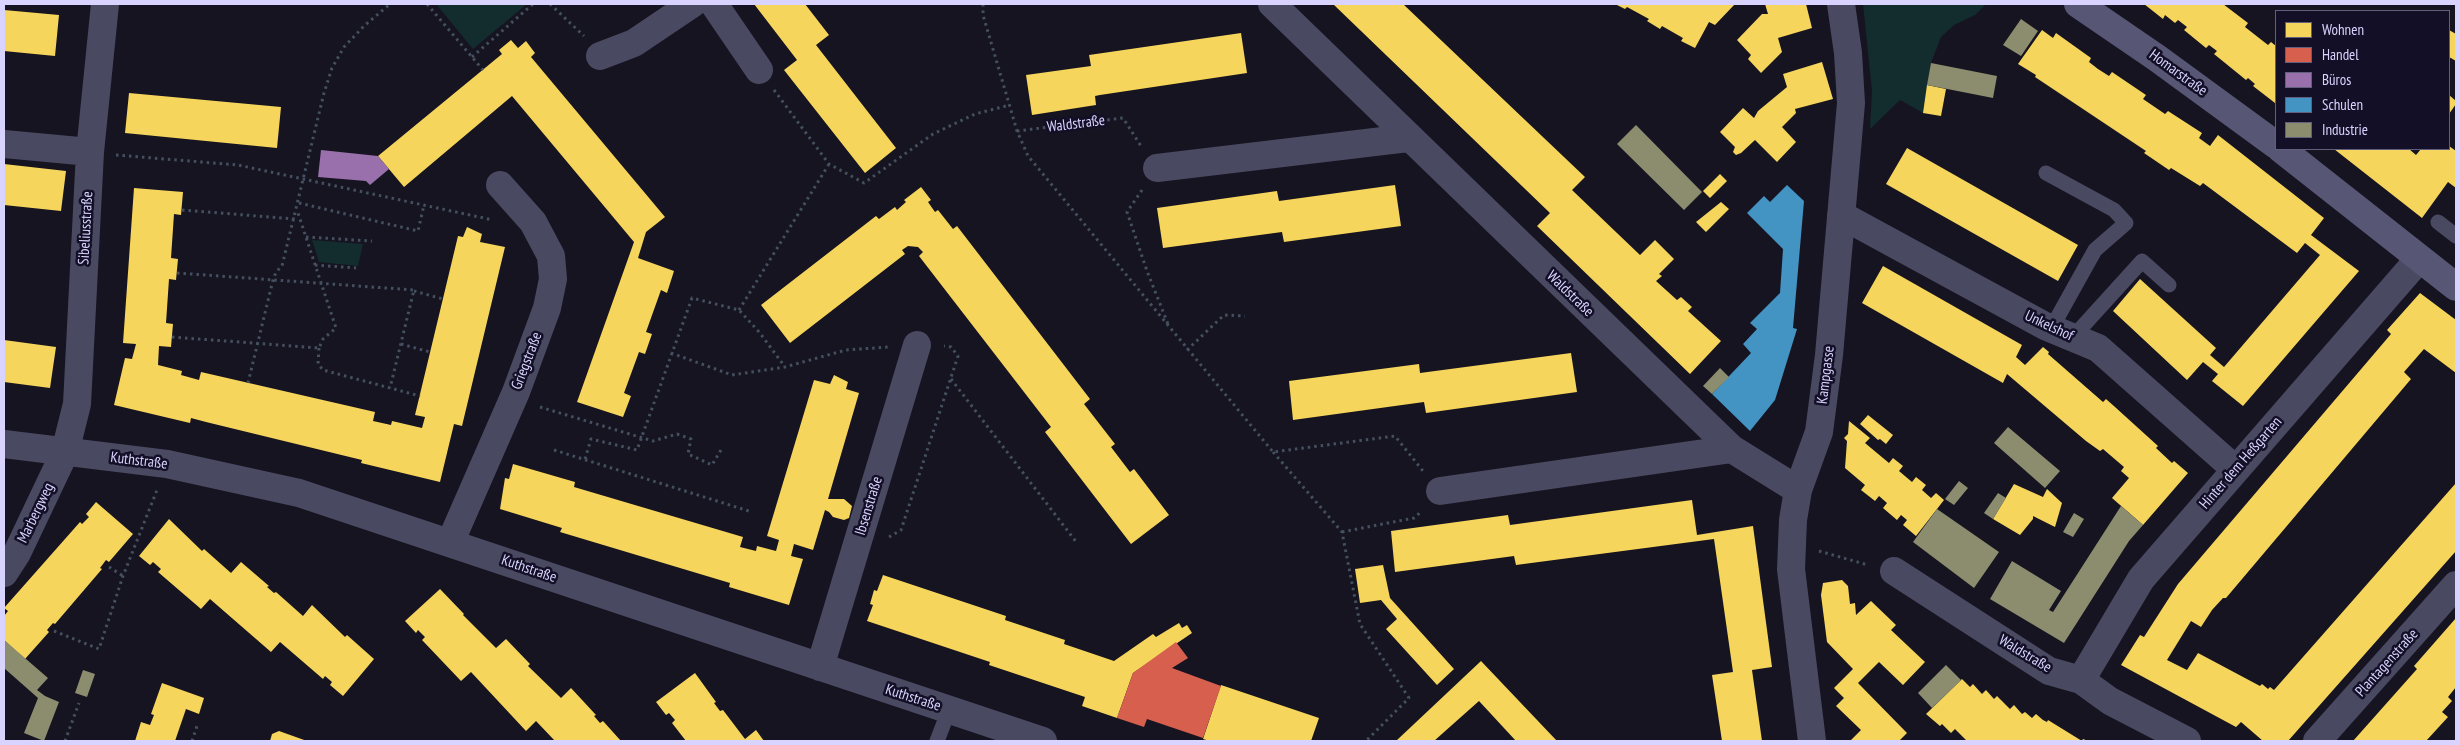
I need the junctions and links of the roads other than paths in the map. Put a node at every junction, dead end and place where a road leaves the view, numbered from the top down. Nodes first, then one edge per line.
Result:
1 (105, 4) edge
2 (692, 4) edge
3 (714, 4) edge
4 (1272, 4) edge
5 (1841, 4) edge
6 (2078, 4) edge
7 (600, 56) road end
8 (759, 70) road end
9 (1408, 138) junction
10 (4, 144) edge
11 (2275, 144) edge
12 (2282, 150) edge
13 (90, 152) junction
14 (1157, 168) road end
15 (2046, 173) dead end
16 (500, 186) dead end
17 (1840, 215) junction
18 (2438, 222) dead end
19 (2456, 236) edge
20 (2418, 259) junction
21 (2169, 285) dead end
22 (2456, 287) edge
23 (2062, 333) junction
24 (917, 345) road end
25 (4, 444) edge
26 (1732, 449) junction
27 (65, 452) junction
28 (2235, 469) junction
29 (1798, 490) junction
30 (1440, 491) road end
31 (450, 543) junction
32 (1894, 571) road end
33 (4, 573) edge
34 (2456, 585) edge
35 (820, 667) junction
36 (2081, 680) junction
37 (949, 710) junction
38 (937, 741) edge
39 (1042, 741) edge
40 (1812, 741) edge
41 (2187, 741) edge
42 (2317, 741) edge

1 - 13 street, Sibeliusstraße
2 - 7 street
3 - 8 street
4 - 9 street, Waldstraße
5 - 17 street, Kampgasse
6 - 11 street, Homarstraße
9 - 14 street
9 - 26 street, Waldstraße
10 - 13 street
12 - 20 street
13 - 27 street, Sibeliusstraße
15 - 23 lane
16 - 31 street, Griegstraße
17 - 23 street, Unkelshof
17 - 29 street, Kampgasse
18 - 19 lane
20 - 22 street
20 - 28 street, Hinter dem Heßgarten
21 - 23 lane
23 - 28 street, Unkelshof
24 - 35 street, Ibsenstraße
25 - 27 street, Kuthstraße
26 - 29 street, Waldstraße
26 - 30 street
27 - 31 street, Kuthstraße
27 - 33 street, Marbergweg
28 - 36 street, Hinter dem Heßgarten
29 - 40 street, Kampgasse
31 - 35 street, Kuthstraße
32 - 36 street, Waldstraße
34 - 42 street, Plantagenstraße
35 - 37 street, Kuthstraße
36 - 41 street, Waldstraße
37 - 38 lane
37 - 39 street, Kuthstraße

